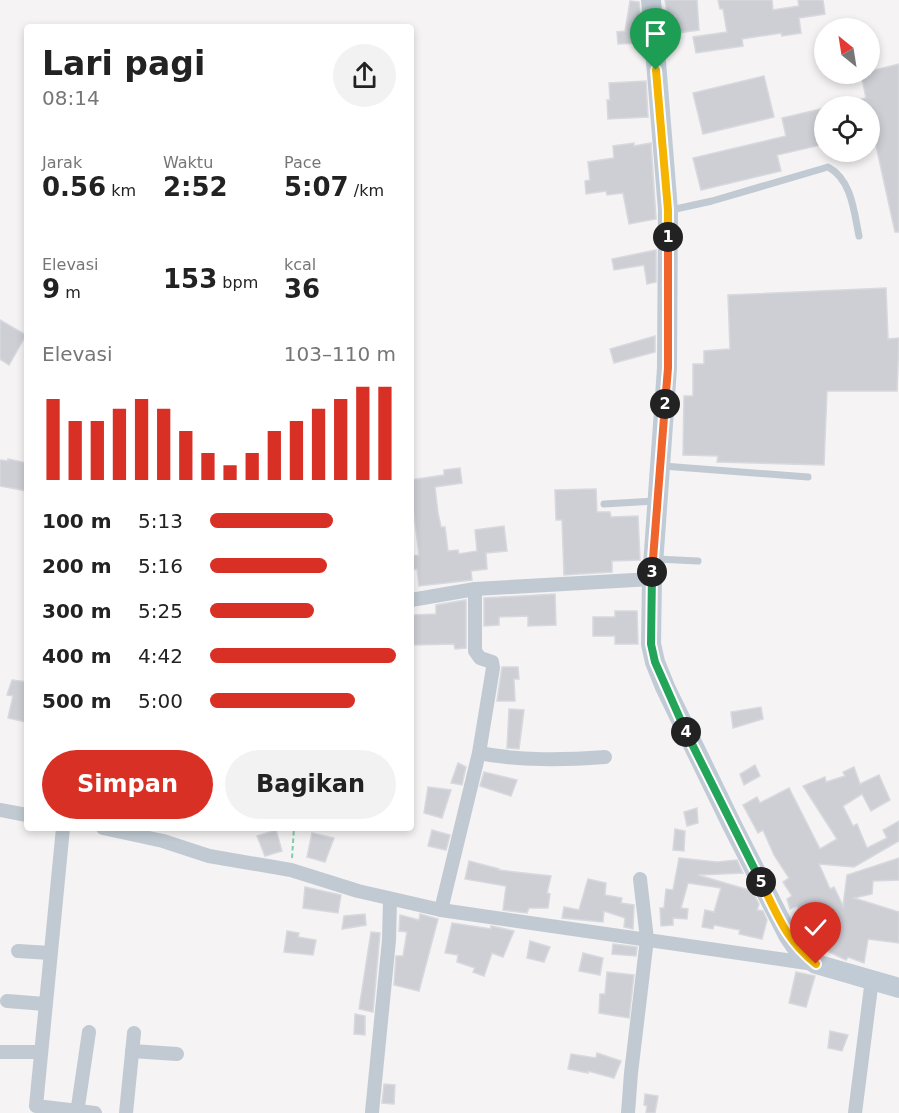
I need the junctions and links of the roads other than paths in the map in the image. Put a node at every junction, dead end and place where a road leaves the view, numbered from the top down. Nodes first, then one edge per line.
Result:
1 (651, 0) edge
2 (668, 210) junction
3 (859, 236) dead end
4 (660, 466) junction
5 (808, 477) dead end
6 (658, 501) junction
7 (604, 504) dead end
8 (698, 561) dead end
9 (652, 569) junction
10 (475, 589) junction
11 (414, 599) edge
12 (479, 753) junction
13 (605, 757) dead end
14 (0, 810) edge
15 (24, 814) edge
16 (63, 831) edge
17 (120, 831) edge
18 (640, 879) dead end
19 (390, 899) junction
20 (441, 910) junction
21 (648, 939) junction
22 (18, 951) dead end
23 (50, 953) junction
24 (816, 964) junction
25 (872, 979) junction
26 (899, 988) edge
27 (7, 1001) dead end
28 (45, 1004) junction
29 (89, 1032) dead end
30 (134, 1033) dead end
31 (132, 1051) junction
32 (0, 1052) edge
33 (41, 1052) junction
34 (177, 1054) dead end
35 (77, 1112) edge
36 (95, 1113) edge
37 (126, 1113) edge
38 (372, 1113) edge
39 (628, 1113) edge
40 (855, 1113) edge

1 - 2 main road
2 - 3 lane
2 - 4 main road
4 - 5 lane
4 - 6 main road
6 - 7 lane
6 - 9 main road
8 - 9 lane
9 - 10 street
9 - 24 main road
10 - 11 street
10 - 12 street
12 - 13 street
12 - 20 street
14 - 15 street
16 - 23 street
17 - 19 street
18 - 21 street
19 - 20 street
19 - 38 street
20 - 21 street
21 - 24 street
21 - 39 street
22 - 23 street
23 - 28 street
24 - 25 main road
25 - 26 main road
25 - 40 street
27 - 28 street
28 - 33 street
29 - 35 street
30 - 31 street
31 - 34 street
31 - 37 street
32 - 33 street
33 - 35 street
35 - 36 street

